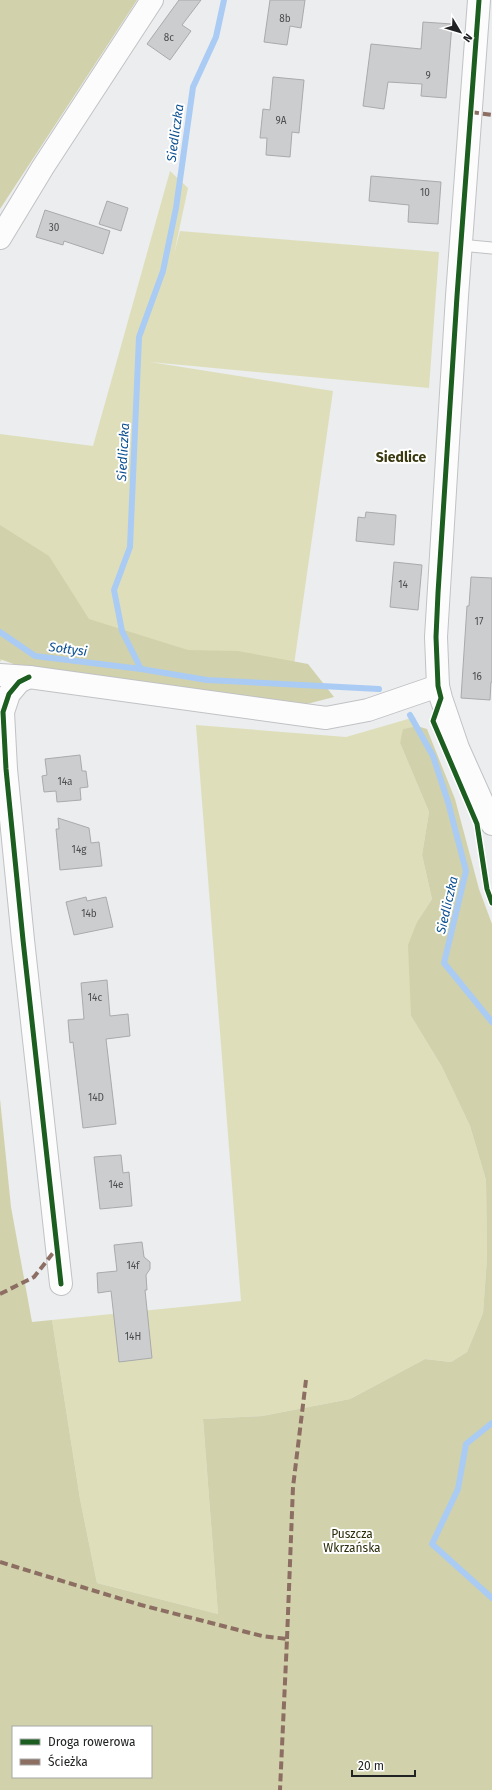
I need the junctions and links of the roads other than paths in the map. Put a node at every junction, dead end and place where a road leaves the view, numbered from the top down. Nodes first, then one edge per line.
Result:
1 (152, 0) edge
2 (480, 0) edge
3 (0, 238) edge
4 (460, 245) junction
5 (492, 248) edge
6 (0, 675) edge
7 (29, 677) junction
8 (438, 686) junction
9 (492, 824) edge
10 (61, 1284) dead end

1 - 3 street
2 - 4 street
4 - 5 lane
4 - 8 street
6 - 7 street
7 - 8 street
7 - 10 street
8 - 9 street

